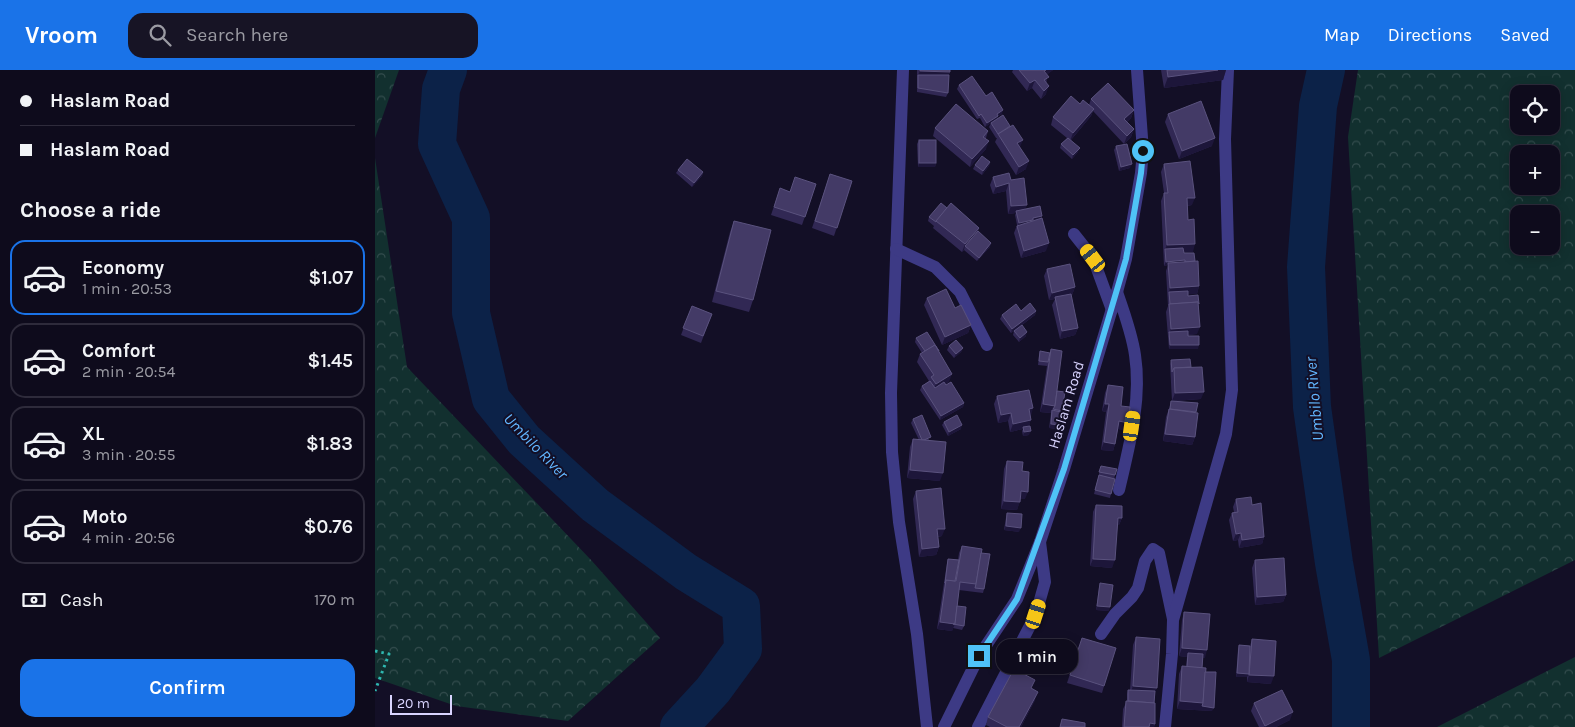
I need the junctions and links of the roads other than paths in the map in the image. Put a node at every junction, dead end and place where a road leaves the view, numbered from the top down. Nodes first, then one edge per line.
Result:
1 (903, 70) edge
2 (1137, 70) edge
3 (1228, 70) edge
4 (1074, 234) dead end
5 (896, 249) junction
6 (1117, 292) junction
7 (1112, 310) junction
8 (987, 345) dead end
9 (1119, 490) dead end
10 (1040, 542) junction
11 (1173, 620) junction
12 (1101, 634) dead end
13 (927, 727) edge
14 (944, 727) edge
15 (978, 727) edge
16 (1165, 727) edge

1 - 5 street
2 - 6 street, Haslam Road
3 - 11 street
4 - 7 street
5 - 8 street
5 - 13 street
6 - 7 street, Haslam Road
6 - 9 street
7 - 10 street, Haslam Road
10 - 14 street, Haslam Road
10 - 15 street
11 - 12 street
11 - 16 street

